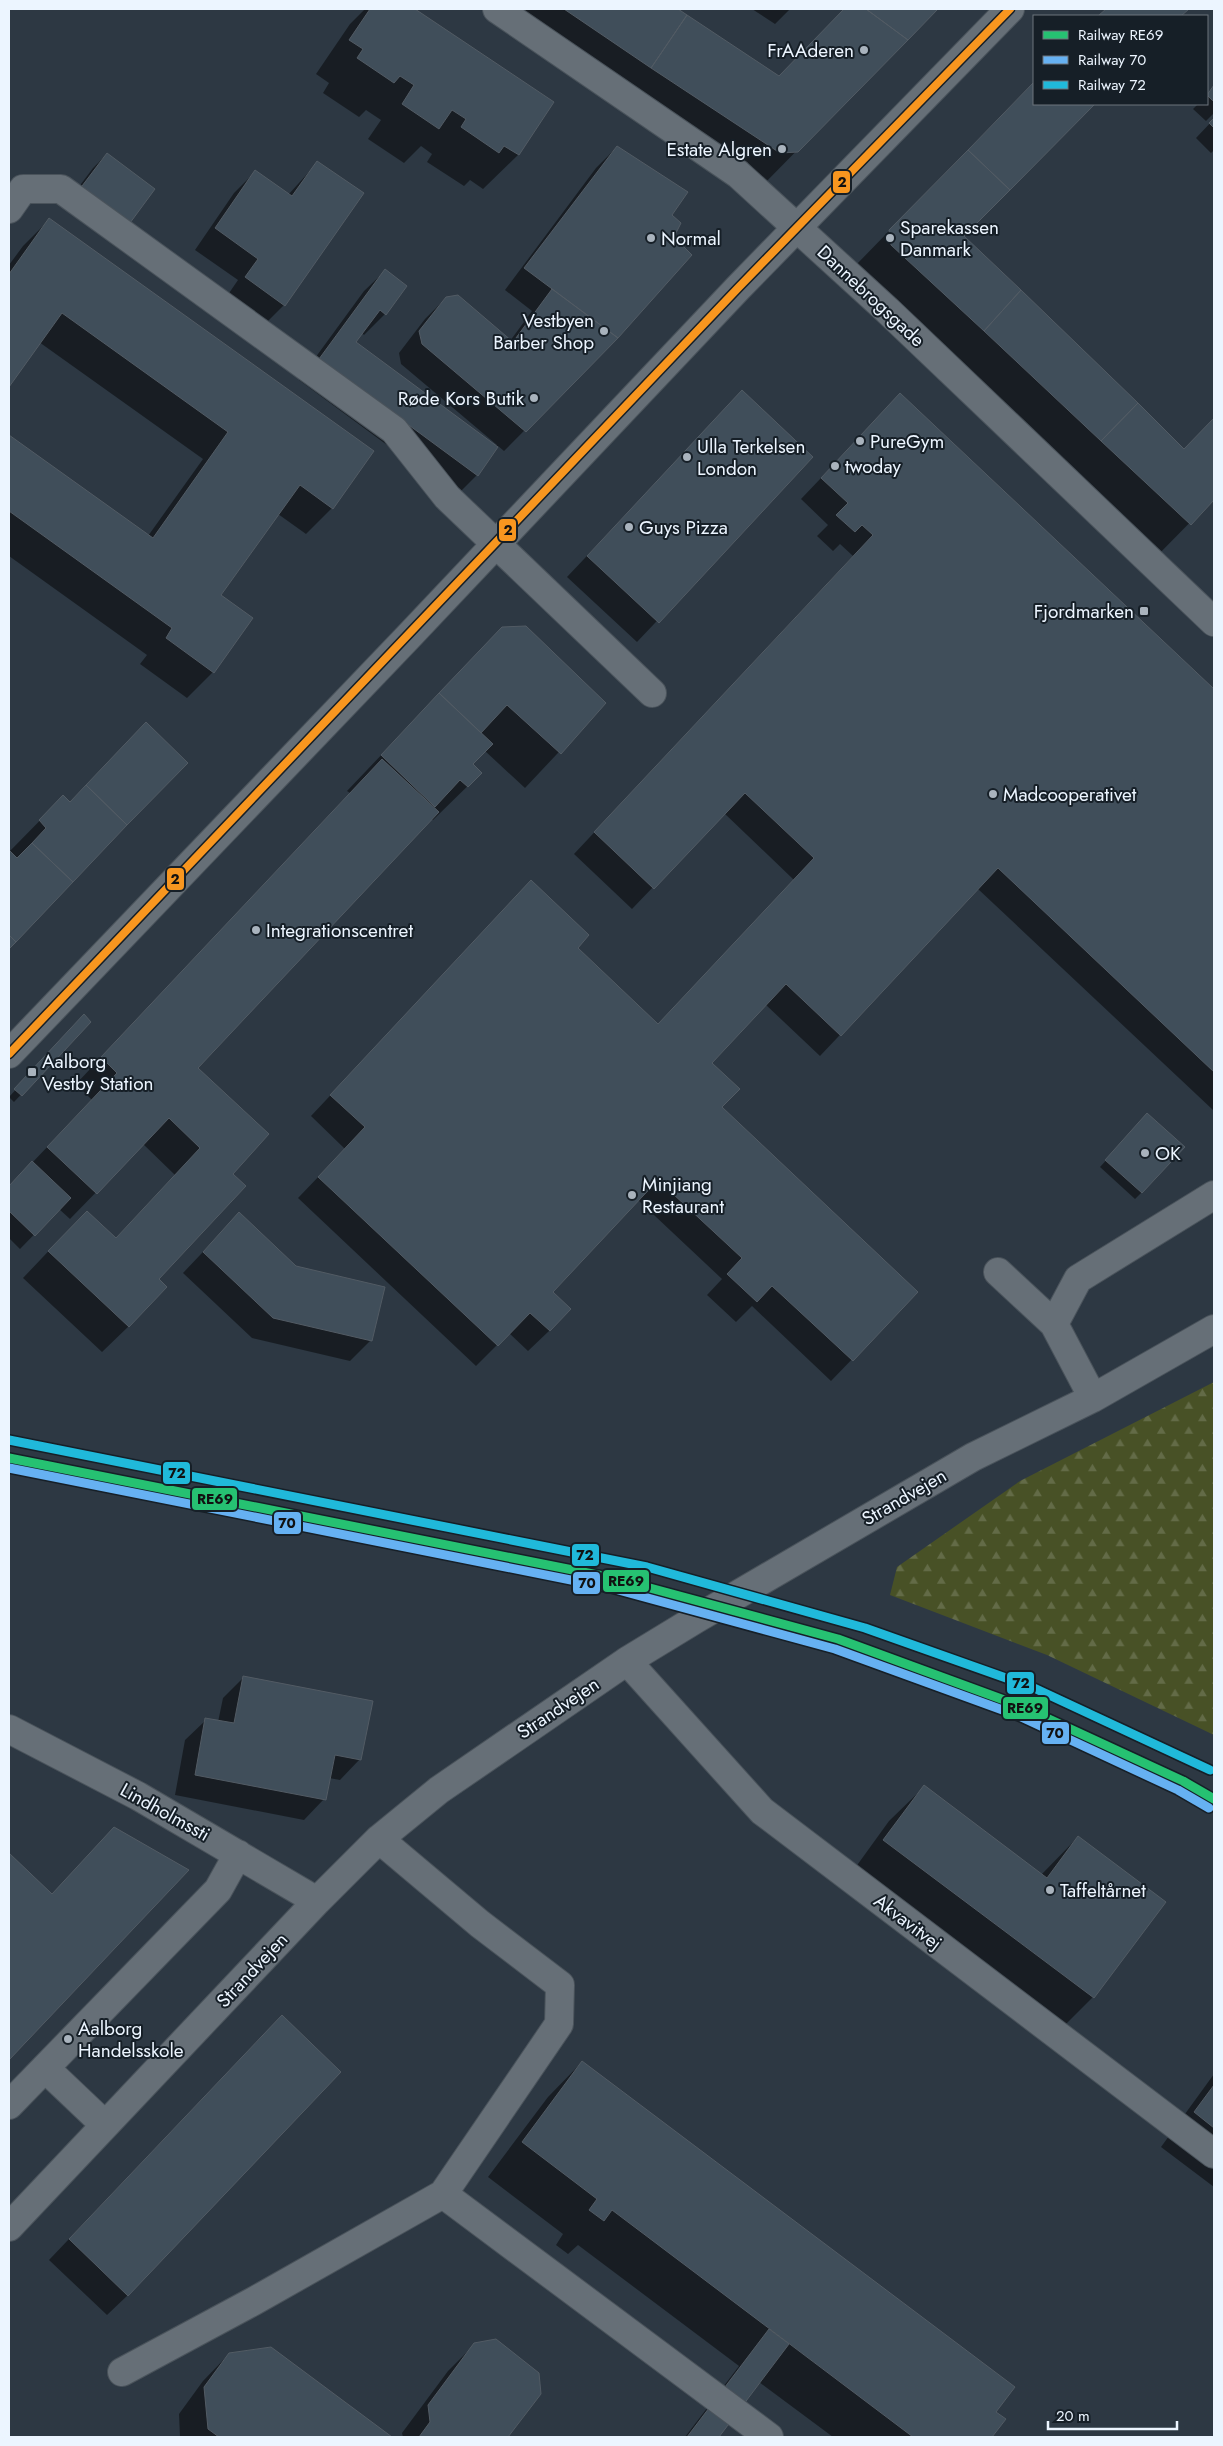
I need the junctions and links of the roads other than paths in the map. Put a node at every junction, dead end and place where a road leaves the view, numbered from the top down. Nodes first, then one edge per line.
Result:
1 (497, 9) edge
2 (1010, 9) edge
3 (9, 209) edge
4 (797, 228) junction
5 (496, 545) junction
6 (1214, 622) edge
7 (652, 693) dead end
8 (9, 1054) edge
9 (1214, 1194) edge
10 (998, 1272) dead end
11 (1054, 1324) junction
12 (1214, 1329) edge
13 (1093, 1398) junction
14 (627, 1661) junction
15 (9, 1729) edge
16 (379, 1839) junction
17 (238, 1854) junction
18 (317, 1901) junction
19 (45, 2068) junction
20 (9, 2105) edge
21 (105, 2125) junction
22 (1214, 2154) edge
23 (444, 2194) junction
24 (9, 2227) edge
25 (122, 2372) dead end
26 (769, 2437) edge

1 - 4 street, Dannebrogsgade
2 - 4 street
3 - 5 street
4 - 5 street
4 - 6 street, Dannebrogsgade
5 - 7 street
5 - 8 street
9 - 11 street
10 - 11 street
11 - 13 street
12 - 13 street, Strandvejen
13 - 14 street, Strandvejen
14 - 16 street, Strandvejen
14 - 22 street, Akvavitvej
15 - 17 street, Lindholmssti
16 - 18 street, Strandvejen
16 - 23 street
17 - 18 street, Lindholmssti
17 - 19 street
18 - 21 street, Strandvejen
19 - 20 street
19 - 21 street
21 - 24 street, Strandvejen
23 - 25 street
23 - 26 street

